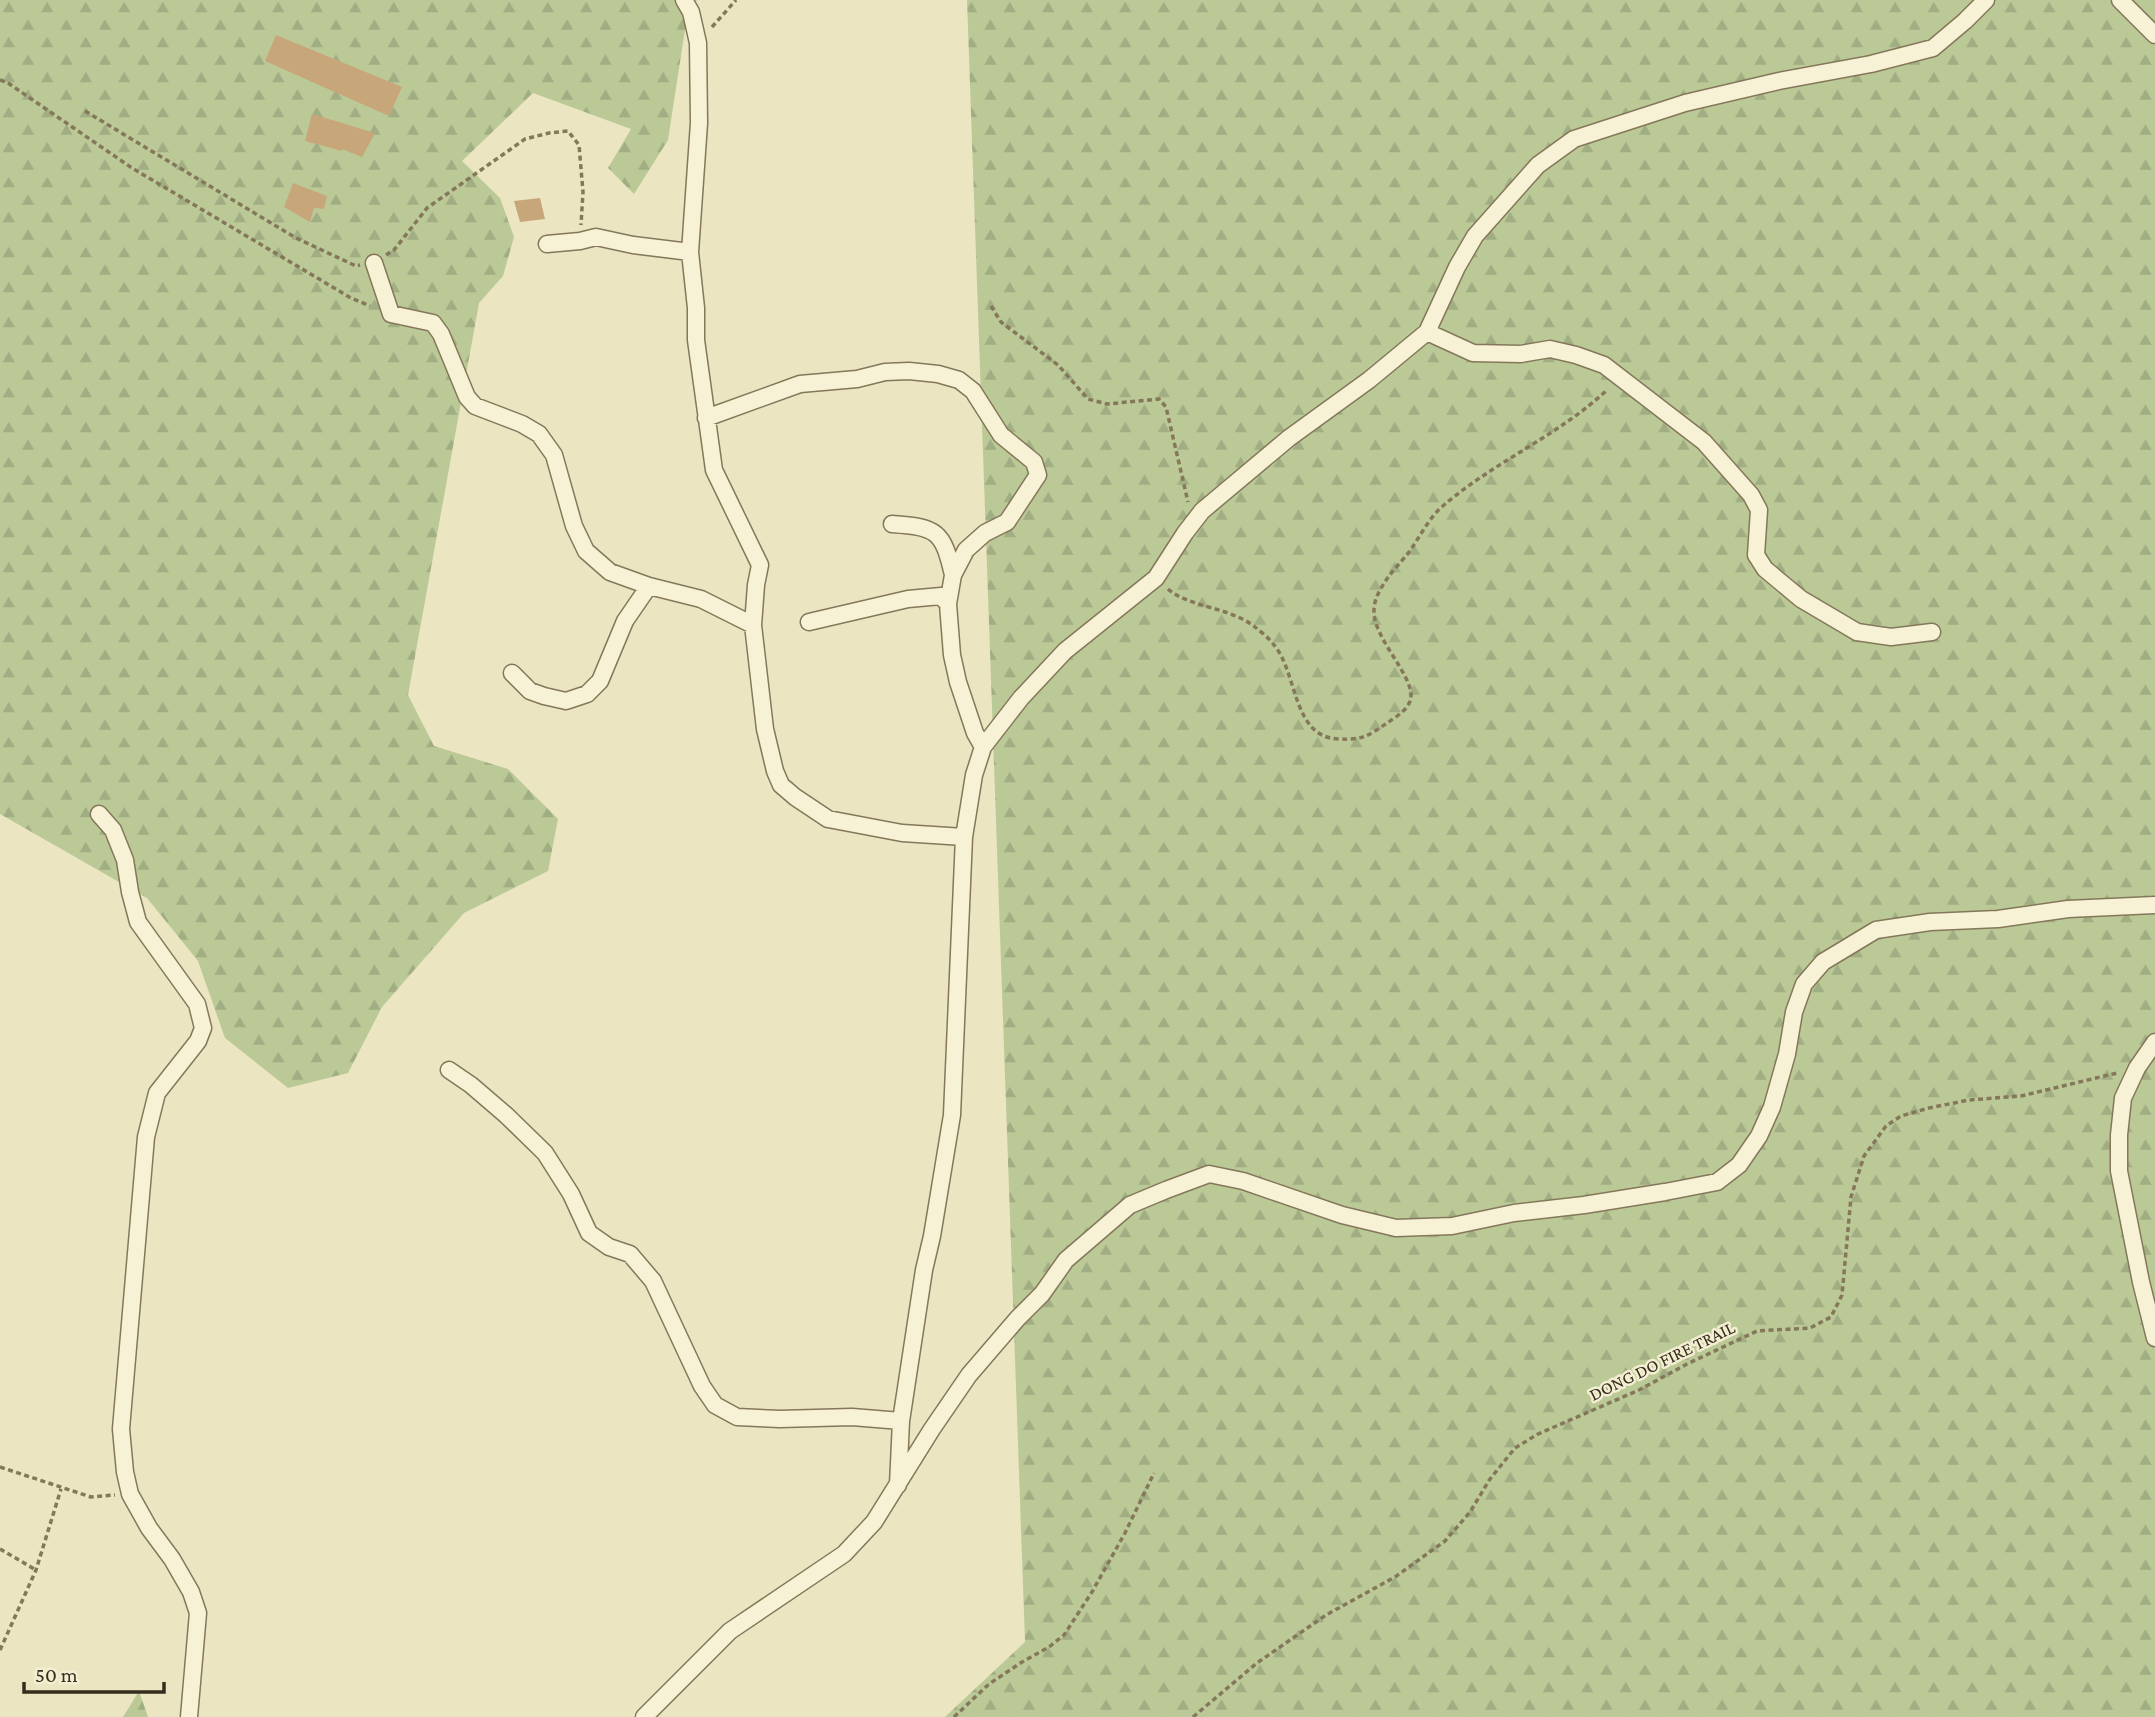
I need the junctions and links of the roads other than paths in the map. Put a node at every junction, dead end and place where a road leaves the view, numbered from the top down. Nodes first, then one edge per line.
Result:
1 (684, 0) edge
2 (1986, 0) edge
3 (2120, 0) edge
4 (2155, 35) edge
5 (547, 244) dead end
6 (690, 252) junction
7 (374, 263) road end
8 (1427, 332) junction
9 (706, 418) junction
10 (892, 524) dead end
11 (953, 575) junction
12 (649, 586) junction
13 (948, 604) junction
14 (809, 622) dead end
15 (753, 625) junction
16 (1931, 632) dead end
17 (512, 673) dead end
18 (983, 747) junction
19 (99, 814) dead end
20 (964, 836) junction
21 (2155, 905) edge
22 (2155, 1042) edge
23 (449, 1070) dead end
24 (2155, 1338) edge
25 (901, 1421) junction
26 (898, 1485) junction
27 (189, 1717) edge
28 (644, 1717) edge

1 - 6 street
2 - 8 street
3 - 4 street
5 - 6 street
6 - 9 street
7 - 12 street
8 - 16 street
8 - 18 street
9 - 11 street
9 - 15 street
10 - 11 street
11 - 13 street
12 - 15 street
12 - 17 street
13 - 14 street
13 - 18 street
15 - 20 street
18 - 20 street
19 - 27 street
20 - 25 street
21 - 26 street
22 - 24 street
23 - 25 street
25 - 26 street
26 - 28 street

